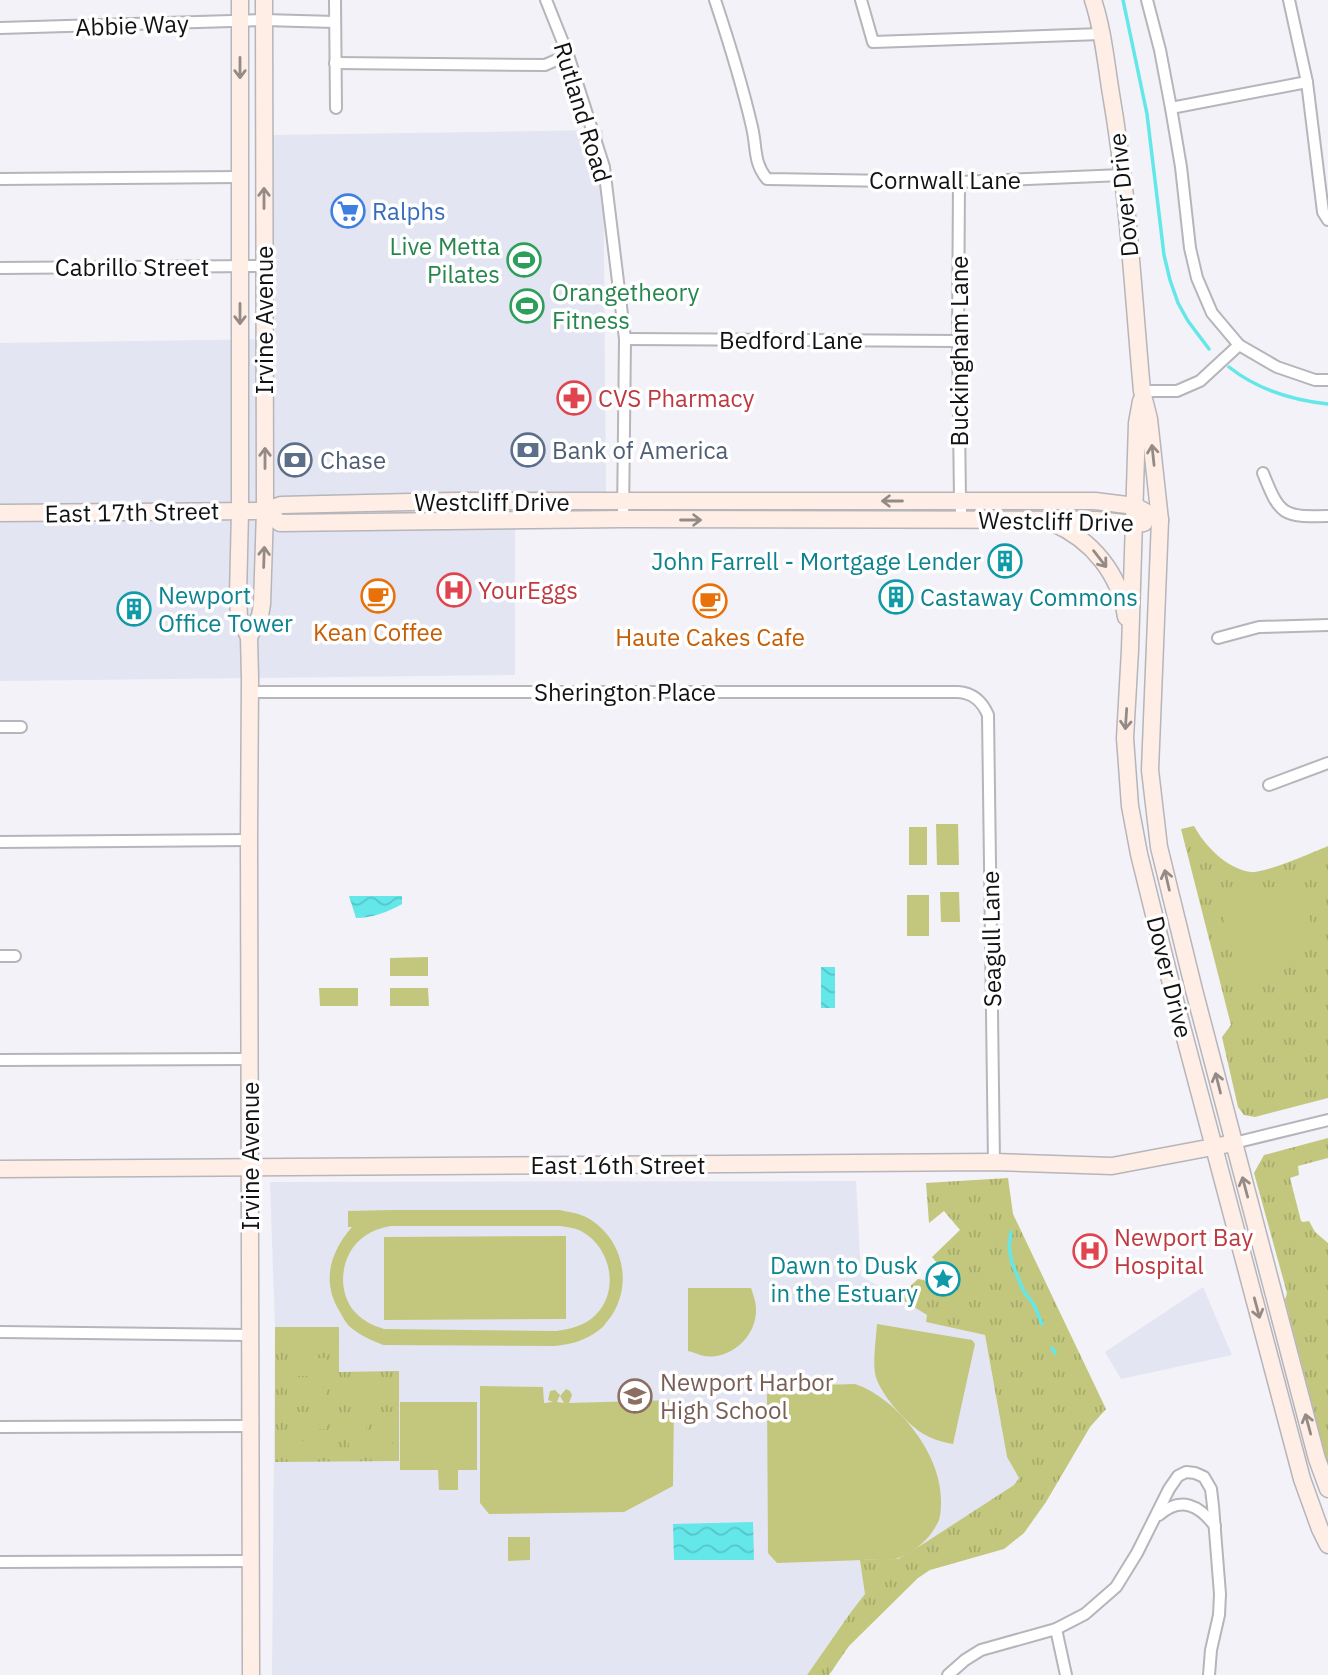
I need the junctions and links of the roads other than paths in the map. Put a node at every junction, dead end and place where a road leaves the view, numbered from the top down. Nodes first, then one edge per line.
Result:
1 (240, 0) edge
2 (264, 0) edge
3 (335, 0) edge
4 (546, 0) edge
5 (715, 0) edge
6 (861, 0) edge
7 (1093, 0) edge
8 (1147, 0) edge
9 (1289, 0) edge
10 (264, 20) junction
11 (239, 22) junction
12 (335, 22) junction
13 (0, 29) edge
14 (1101, 34) junction
15 (568, 55) junction
16 (335, 63) junction
17 (1307, 82) junction
18 (335, 108) dead end
19 (1171, 108) junction
20 (1122, 175) junction
21 (240, 177) junction
22 (0, 179) edge
23 (959, 182) junction
24 (1326, 216) edge
25 (240, 266) junction
26 (264, 266) junction
27 (0, 268) edge
28 (625, 339) junction
29 (958, 341) junction
30 (1239, 345) junction
31 (1328, 380) edge
32 (1142, 391) junction
33 (1263, 473) dead end
34 (497, 501) junction
35 (622, 501) junction
36 (960, 501) junction
37 (429, 502) junction
38 (1135, 506) junction
39 (240, 511) junction
40 (265, 511) junction
41 (0, 513) edge
42 (1328, 516) edge
43 (496, 520) junction
44 (623, 520) junction
45 (962, 520) junction
46 (1046, 520) junction
47 (1160, 520) junction
48 (376, 522) junction
49 (1135, 524) junction
50 (1328, 625) edge
51 (249, 637) junction
52 (1217, 638) dead end
53 (1130, 650) junction
54 (250, 692) junction
55 (988, 715) joint
56 (0, 727) edge
57 (20, 727) dead end
58 (1328, 763) edge
59 (1269, 785) dead end
60 (249, 841) junction
61 (0, 842) edge
62 (1159, 847) junction
63 (1139, 853) junction
64 (0, 956) edge
65 (15, 956) dead end
66 (250, 1059) junction
67 (0, 1060) edge
68 (1328, 1120) edge
69 (1234, 1143) junction
70 (1214, 1147) junction
71 (994, 1163) junction
72 (251, 1167) junction
73 (0, 1169) edge
74 (1, 1332) edge
75 (250, 1335) junction
76 (250, 1426) junction
77 (0, 1427) edge
78 (1328, 1489) edge
79 (1154, 1519) junction
80 (1215, 1527) junction
81 (1328, 1545) edge
82 (250, 1561) junction
83 (0, 1562) edge
84 (1056, 1629) junction
85 (251, 1675) edge
86 (948, 1675) edge
87 (1066, 1675) edge
88 (1209, 1675) edge

1 - 11 street, Irvine Avenue
2 - 10 street, Irvine Avenue
3 - 12 street
4 - 15 street, Rutland Road
5 - 23 street, Cornwall Lane
6 - 14 street
7 - 14 street, Dover Drive
8 - 19 street
9 - 17 street
10 - 11 street, Abbie Way
10 - 12 street, Abbie Way
26 -> 10 street, Irvine Avenue
11 - 13 street, Abbie Way
11 -> 21 street, Irvine Avenue
12 - 16 street
14 - 20 street, Dover Drive
15 - 16 street
15 - 28 street, Rutland Road
16 - 18 street
17 - 19 street
17 - 24 street
19 - 30 street
20 - 23 street, Cornwall Lane
20 - 32 street, Dover Drive
21 - 22 street
21 - 25 street, Irvine Avenue
23 - 29 street, Buckingham Lane
25 - 26 street, Cabrillo Street
25 - 27 street, Cabrillo Street
25 -> 39 street, Irvine Avenue
40 -> 26 street, Irvine Avenue
28 - 29 street, Bedford Lane
28 - 35 street, Rutland Road
29 - 36 street, Buckingham Lane
30 - 31 street
30 - 32 street
32 - 38 street, Dover Drive
47 -> 32 street, Dover Drive
33 - 42 street
34 - 35 street, Westcliff Drive
34 - 37 street, Westcliff Drive
34 - 43 street
36 -> 35 street, Westcliff Drive
35 - 44 street, Rutland Road
36 - 38 street, Westcliff Drive
36 - 45 street, Buckingham Lane
37 - 40 street, Westcliff Drive
37 - 48 street
38 - 47 street, Westcliff Drive
38 - 49 street, Dover Drive
39 - 40 street, East 17th Street
39 - 41 street, East 17th Street
39 - 51 street, Irvine Avenue
40 - 48 street, Westcliff Drive
51 -> 40 street, Irvine Avenue
43 - 44 street, Westcliff Drive
43 - 48 street, Westcliff Drive
44 -> 45 street, Westcliff Drive
45 - 46 street, Westcliff Drive
46 - 49 street, Westcliff Drive
46 -> 53 street
47 - 49 street, Westcliff Drive
47 - 62 street, Dover Drive
49 - 53 street, Dover Drive
50 - 52 street
51 - 54 street, Irvine Avenue
53 -> 63 street, Dover Drive
54 - 55 street, Sherington Place
54 - 60 street, Irvine Avenue
55 - 71 street, Seagull Lane
56 - 57 street
58 - 59 street
60 - 61 street
60 - 66 street, Irvine Avenue
62 - 63 street
69 -> 62 street, Dover Drive
63 - 70 street, Dover Drive
64 - 65 street
66 - 67 street
66 - 72 street, Irvine Avenue
68 - 69 street
69 - 70 street, East 16th Street
78 -> 69 street, Dover Drive
70 - 71 street, East 16th Street
70 -> 81 street, Dover Drive
71 - 72 street, East 16th Street
72 - 73 street, East 16th Street
72 - 75 street, Irvine Avenue
74 - 75 street
75 - 76 street, Irvine Avenue
76 - 77 street
76 - 82 street, Irvine Avenue
79 - 80 street
79 - 80 street
79 - 84 street
80 - 88 street
82 - 83 street
82 - 85 street, Irvine Avenue
84 - 86 street
84 - 87 street

